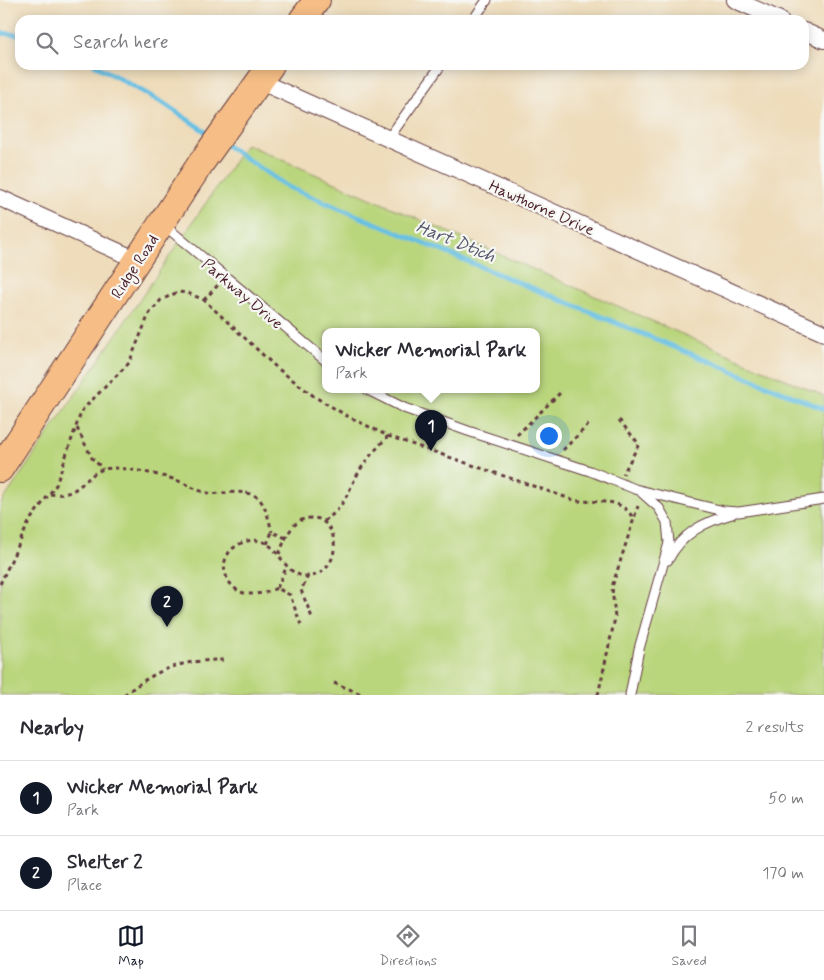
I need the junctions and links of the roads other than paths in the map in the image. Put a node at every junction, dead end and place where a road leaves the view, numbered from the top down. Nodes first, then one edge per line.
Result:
1 (317, 0) edge
2 (487, 0) edge
3 (735, 0) edge
4 (306, 15) edge
5 (476, 15) edge
6 (769, 15) edge
7 (809, 33) edge
8 (824, 40) edge
9 (437, 70) edge
10 (265, 73) edge
11 (388, 139) junction
12 (0, 198) edge
13 (162, 223) junction
14 (137, 260) junction
15 (824, 333) edge
16 (322, 358) edge
17 (374, 393) edge
18 (0, 469) edge
19 (639, 491) junction
20 (824, 499) edge
21 (739, 512) junction
22 (662, 571) junction
23 (630, 695) edge

1 - 4 main road
2 - 5 lane
3 - 6 street
7 - 8 street
9 - 11 lane
10 - 11 street, Hawthorne Drive
10 - 13 main road, Ridge Road
11 - 15 street, Hawthorne Drive
12 - 14 street
13 - 14 main road, Ridge Road
13 - 16 lane, Parkway Drive
14 - 18 main road, Ridge Road
17 - 19 lane
19 - 21 lane
19 - 22 lane
20 - 21 lane
21 - 22 lane
22 - 23 lane

